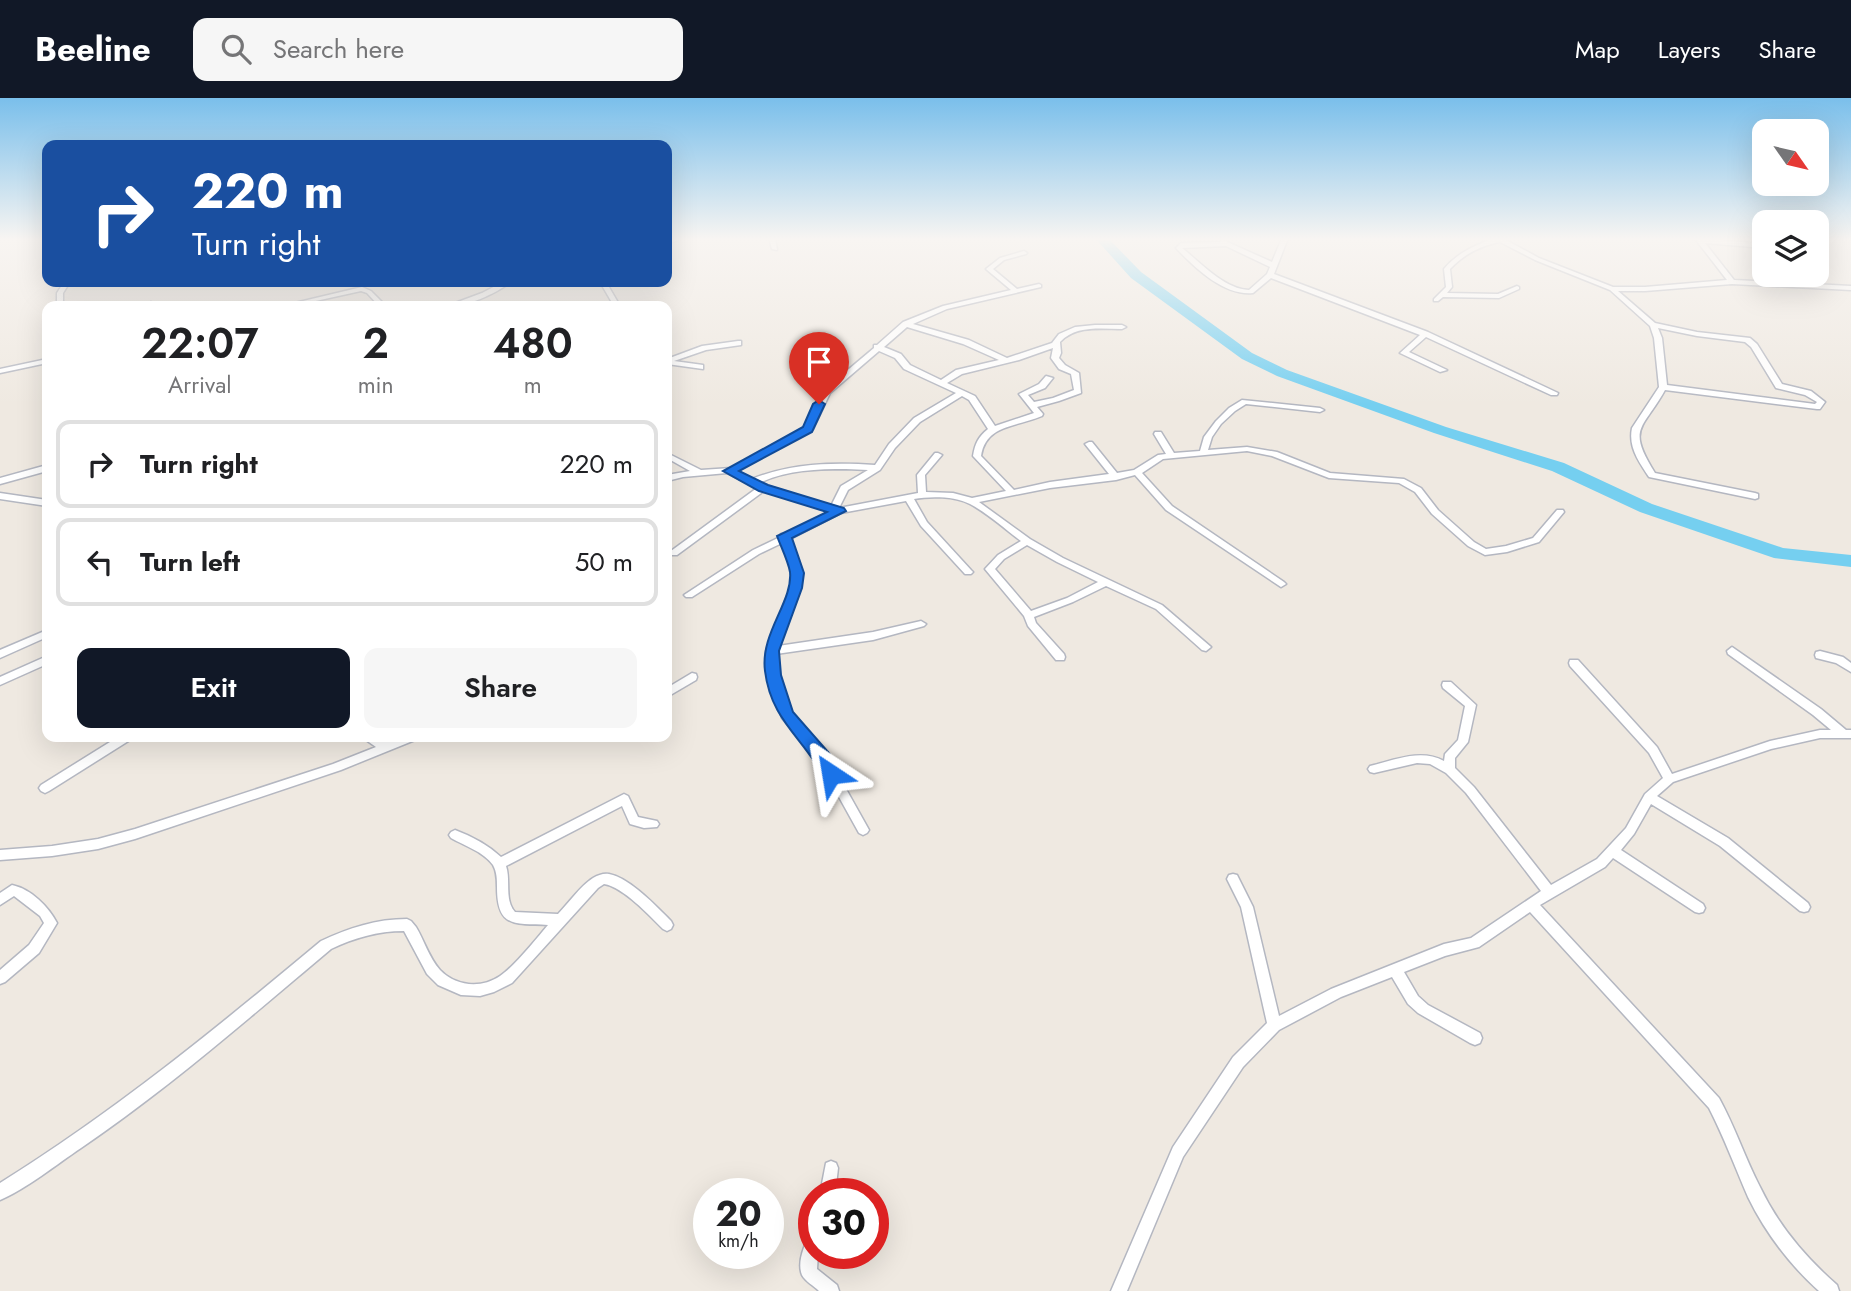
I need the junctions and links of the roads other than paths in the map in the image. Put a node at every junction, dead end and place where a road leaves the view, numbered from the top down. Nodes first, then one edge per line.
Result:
1 (341, 294) edge
2 (485, 294) edge
3 (1008, 294) edge
4 (1319, 294) edge
5 (1442, 294) edge
6 (1504, 294) edge
7 (1617, 294) edge
8 (308, 301) edge
9 (464, 301) edge
10 (906, 324) junction
11 (1653, 325) junction
12 (1122, 327) dead end
13 (1425, 334) junction
14 (738, 343) dead end
15 (1055, 345) junction
16 (877, 347) junction
17 (672, 360) edge
18 (1006, 360) junction
19 (42, 362) edge
20 (672, 363) edge
21 (700, 367) dead end
22 (1443, 370) dead end
23 (0, 371) edge
24 (1049, 378) dead end
25 (940, 384) junction
26 (1663, 387) junction
27 (1554, 393) dead end
28 (960, 394) junction
29 (1033, 405) junction
30 (1320, 410) dead end
31 (993, 430) junction
32 (1158, 434) dead end
33 (1089, 444) dead end
34 (1204, 452) junction
35 (938, 455) dead end
36 (1171, 456) junction
37 (672, 458) edge
38 (877, 468) junction
39 (42, 469) edge
40 (729, 471) junction
41 (1138, 472) junction
42 (699, 473) junction
43 (672, 477) edge
44 (1116, 477) junction
45 (0, 481) edge
46 (751, 483) junction
47 (763, 488) junction
48 (1012, 493) junction
49 (922, 495) junction
50 (0, 496) edge
51 (1755, 496) dead end
52 (908, 497) junction
53 (972, 501) junction
54 (42, 502) edge
55 (836, 510) junction
56 (1560, 512) dead end
57 (784, 536) junction
58 (1027, 541) junction
59 (674, 553) dead end
60 (968, 572) dead end
61 (1107, 581) junction
62 (1281, 584) dead end
63 (689, 595) dead end
64 (1029, 615) junction
65 (921, 624) dead end
66 (42, 635) edge
67 (1206, 648) dead end
68 (771, 651) junction
69 (1732, 651) dead end
70 (0, 654) edge
71 (1820, 655) dead end
72 (1060, 657) dead end
73 (42, 662) edge
74 (1574, 663) dead end
75 (1851, 668) edge
76 (692, 677) dead end
77 (0, 681) edge
78 (1447, 685) dead end
79 (672, 690) edge
80 (1846, 733) edge
81 (118, 742) edge
82 (377, 742) edge
83 (400, 742) edge
84 (386, 748) junction
85 (1374, 769) dead end
86 (1450, 770) junction
87 (1669, 779) junction
88 (45, 788) dead end
89 (1649, 797) junction
90 (653, 824) dead end
91 (863, 830) dead end
92 (455, 835) dead end
93 (1614, 852) junction
94 (0, 855) edge
95 (499, 864) junction
96 (1233, 879) dead end
97 (1549, 892) junction
98 (0, 900) edge
99 (1531, 904) junction
100 (1804, 907) dead end
101 (1699, 908) dead end
102 (561, 920) junction
103 (667, 925) dead end
104 (1395, 969) junction
105 (0, 978) edge
106 (1274, 1025) junction
107 (1475, 1038) dead end
108 (831, 1168) dead end
109 (829, 1178) edge
110 (0, 1192) edge
111 (809, 1269) edge
112 (831, 1291) edge
113 (1119, 1291) edge
114 (1831, 1291) edge

1 - 8 street
2 - 9 street
3 - 10 street
4 - 13 street
5 - 6 street
7 - 11 street
10 - 16 street
10 - 18 street
11 - 26 street
11 - 26 street
12 - 15 street
13 - 22 street
13 - 27 street
14 - 17 street
15 - 18 street
15 - 29 street
16 - 25 street
16 - 40 street
18 - 25 street
19 - 23 street
20 - 21 street
24 - 29 street
25 - 28 street
26 - 51 street
28 - 31 street
28 - 38 street
29 - 31 street
30 - 34 street
31 - 48 street
32 - 36 street
33 - 44 street
34 - 36 street
34 - 56 street
35 - 49 street
36 - 41 street
37 - 42 street
38 - 46 street
38 - 55 street
39 - 45 street
40 - 42 street
40 - 46 street
41 - 44 street
41 - 62 street
42 - 43 street
44 - 48 street
46 - 47 street
47 - 55 street
47 - 59 street
48 - 53 street
49 - 52 street
49 - 53 street
50 - 54 street
52 - 55 street
52 - 60 street
53 - 58 street
55 - 57 street
57 - 63 street
57 - 68 street
58 - 61 street
58 - 64 street
61 - 64 street
61 - 67 street
64 - 72 street
65 - 68 street
66 - 70 street
68 - 91 street
69 - 80 street
71 - 75 street
73 - 77 street
74 - 87 street
76 - 79 street
78 - 86 street
80 - 87 street
81 - 88 street
82 - 84 street
83 - 84 street
84 - 94 street
85 - 86 street
86 - 97 street
87 - 89 street
89 - 93 street
89 - 100 street
90 - 95 street
92 - 95 street
93 - 97 street
93 - 101 street
95 - 102 street
96 - 106 street
97 - 99 street
98 - 105 street
99 - 104 street
99 - 114 street
102 - 103 street
102 - 110 street
104 - 106 street
104 - 107 street
106 - 113 street
108 - 109 street
111 - 112 street

